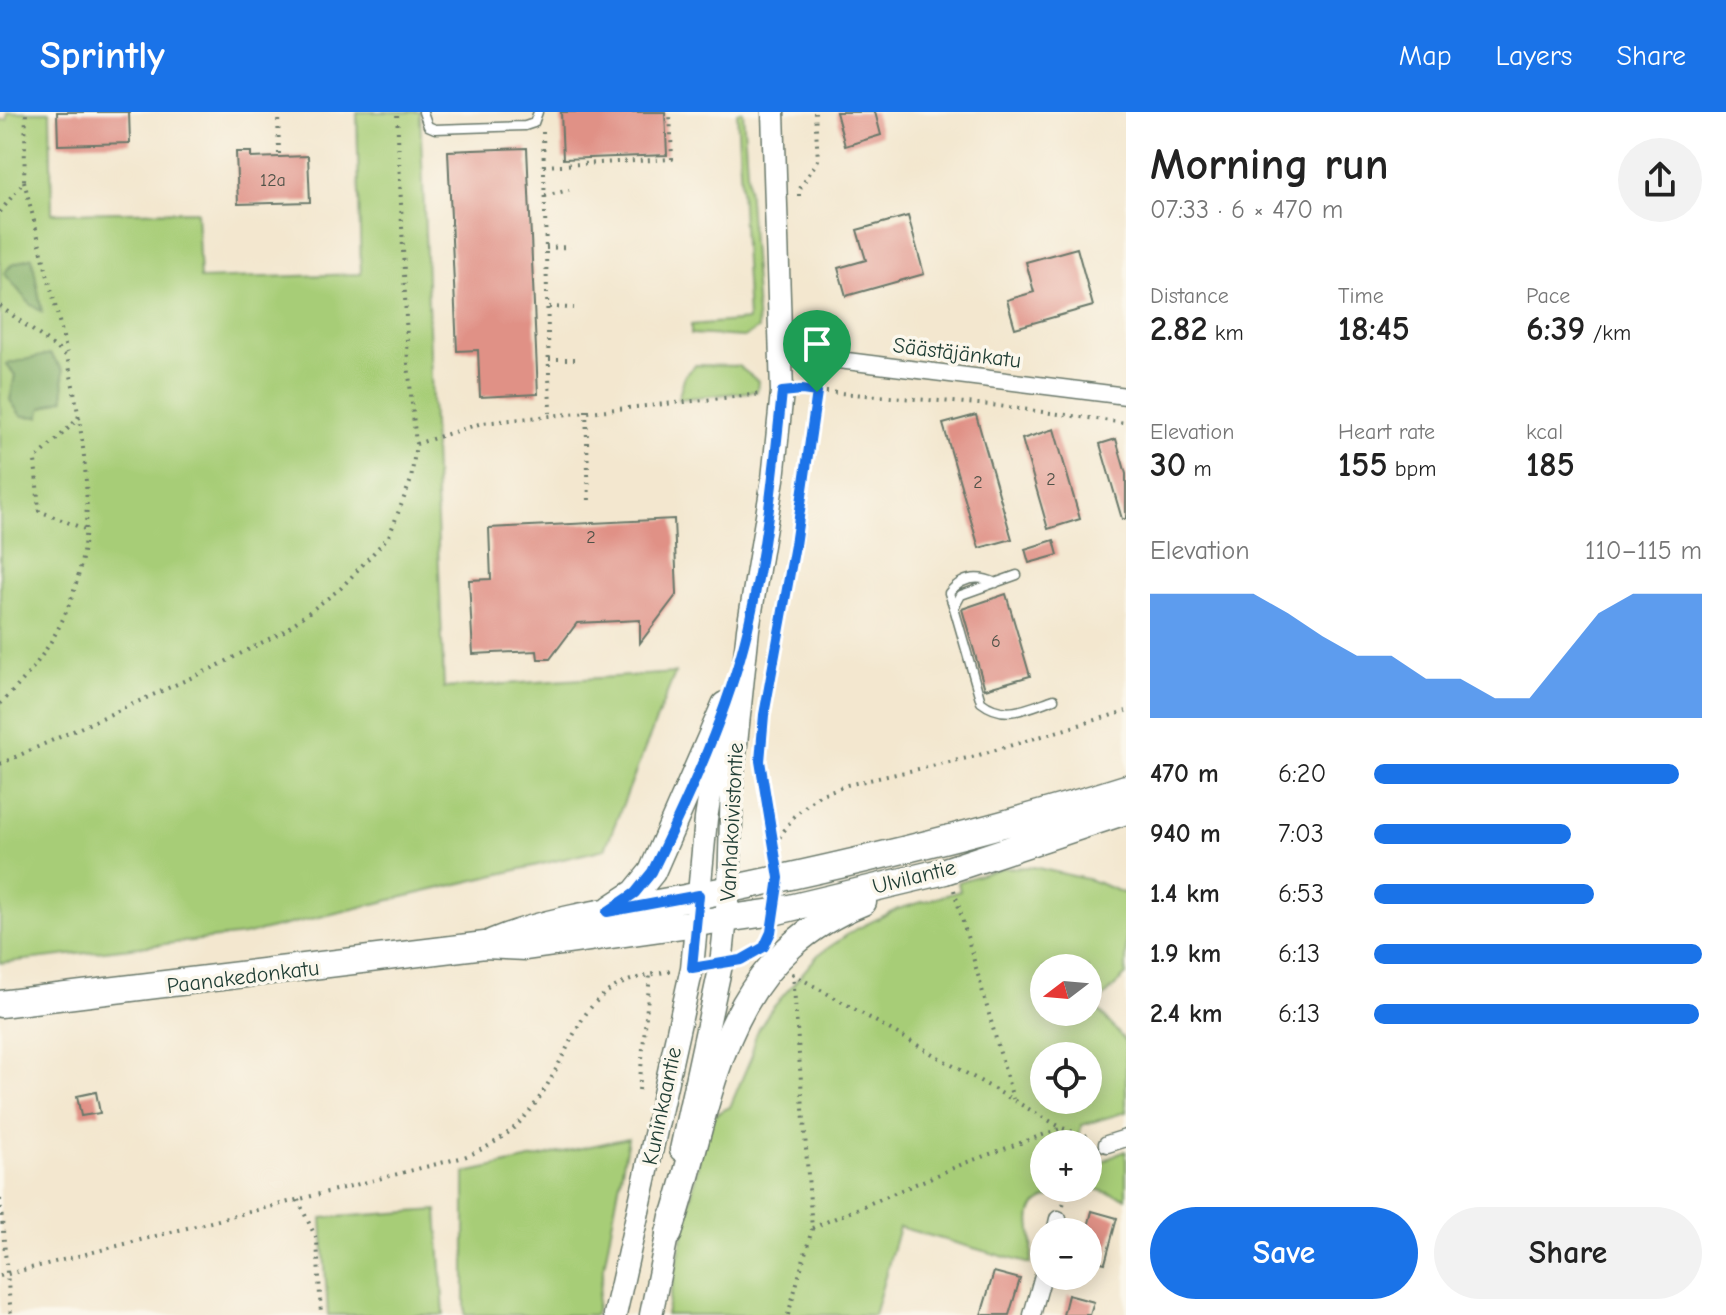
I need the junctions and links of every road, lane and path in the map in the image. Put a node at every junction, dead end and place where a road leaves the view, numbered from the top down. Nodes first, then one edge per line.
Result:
1 (26, 112) edge
2 (278, 112) edge
3 (397, 112) edge
4 (423, 112) edge
5 (538, 112) edge
6 (670, 112) edge
7 (773, 112) edge
8 (815, 112) edge
9 (543, 126) dead end
10 (279, 154) dead end
11 (544, 166) junction
12 (24, 181) junction
13 (569, 190) dead end
14 (545, 196) junction
15 (799, 205) dead end
16 (0, 212) edge
17 (570, 247) dead end
18 (546, 248) junction
19 (0, 306) edge
20 (548, 307) junction
21 (574, 308) dead end
22 (783, 353) junction
23 (67, 356) junction
24 (813, 357) junction
25 (549, 359) junction
26 (575, 359) dead end
27 (782, 392) junction
28 (817, 392) junction
29 (1126, 396) edge
30 (586, 410) junction
31 (550, 413) junction
32 (80, 417) junction
33 (1126, 423) edge
34 (416, 444) junction
35 (589, 502) dead end
36 (88, 530) junction
37 (1017, 575) dead end
38 (748, 629) junction
39 (1054, 699) dead end
40 (0, 704) edge
41 (725, 705) junction
42 (1126, 711) edge
43 (0, 764) edge
44 (1126, 788) edge
45 (1126, 811) edge
46 (775, 844) junction
47 (779, 878) junction
48 (942, 882) junction
49 (729, 889) junction
50 (699, 895) junction
51 (607, 912) junction
52 (727, 919) junction
53 (697, 923) junction
54 (485, 945) junction
55 (692, 968) junction
56 (790, 971) junction
57 (650, 975) junction
58 (0, 1004) edge
59 (639, 1090) dead end
60 (1013, 1099) junction
61 (1062, 1128) junction
62 (1068, 1130) edge
63 (1103, 1137) edge
64 (1126, 1138) edge
65 (0, 1199) edge
66 (298, 1200) junction
67 (812, 1229) junction
68 (669, 1233) junction
69 (8, 1274) junction
70 (0, 1276) edge
71 (1039, 1290) edge
72 (11, 1315) edge
73 (321, 1315) edge
74 (615, 1315) edge
75 (651, 1315) edge
76 (788, 1315) edge
77 (1032, 1315) edge

1 - 12 path
2 - 10 path
3 - 34 path
4 - 5 lane
6 - 11 path
7 - 22 main road, Vanhakoivistontie
8 - 15 path
9 - 11 path
11 - 14 path
12 - 16 path
12 - 23 path
13 - 14 path
14 - 18 path
17 - 18 path
18 - 20 path
19 - 23 path
20 - 21 path
20 - 25 path
22 - 24 street, Säästäjänkatu
22 - 27 main road, Vanhakoivistontie
23 - 32 path
24 - 28 path
24 - 29 street, Säästäjänkatu
25 - 26 path
25 - 31 path
27 - 28 path
27 - 30 path
27 - 38 main road, Vanhakoivistontie
28 - 33 path
28 - 46 path
30 - 31 path
30 - 35 path
31 - 34 path
32 - 36 path
32 - 36 path
34 - 43 path
36 - 40 path
37 - 39 lane
38 - 41 main road, Vanhakoivistontie
38 - 49 main road, Vanhakoivistontie
41 - 50 main road, Vanhakoivistontie
41 - 51 main road
42 - 46 path
44 - 47 main road, Ulvilantie
45 - 48 main road, Ulvilantie
46 - 47 path
47 - 49 main road, Ulvilantie
48 - 52 main road, Ulvilantie
48 - 56 main road
48 - 60 path
49 - 50 main road, Ulvilantie
49 - 52 main road, Vanhakoivistontie
50 - 51 main road, Paanakedonkatu
50 - 53 main road, Kuninkaantie
51 - 54 main road, Paanakedonkatu
52 - 53 main road, Ulvilantie
52 - 68 main road, Kuninkaantie
53 - 54 main road, Paanakedonkatu
53 - 55 main road, Kuninkaantie
54 - 58 main road, Paanakedonkatu
55 - 57 path
55 - 74 main road, Kuninkaantie
56 - 60 path
56 - 67 path
56 - 68 main road
57 - 59 path
57 - 66 path
60 - 61 path
61 - 62 path
61 - 67 path
63 - 64 street
65 - 69 path
66 - 69 path
66 - 73 path
67 - 76 path
68 - 75 main road, Kuninkaantie
69 - 70 path
69 - 72 path
71 - 77 street

